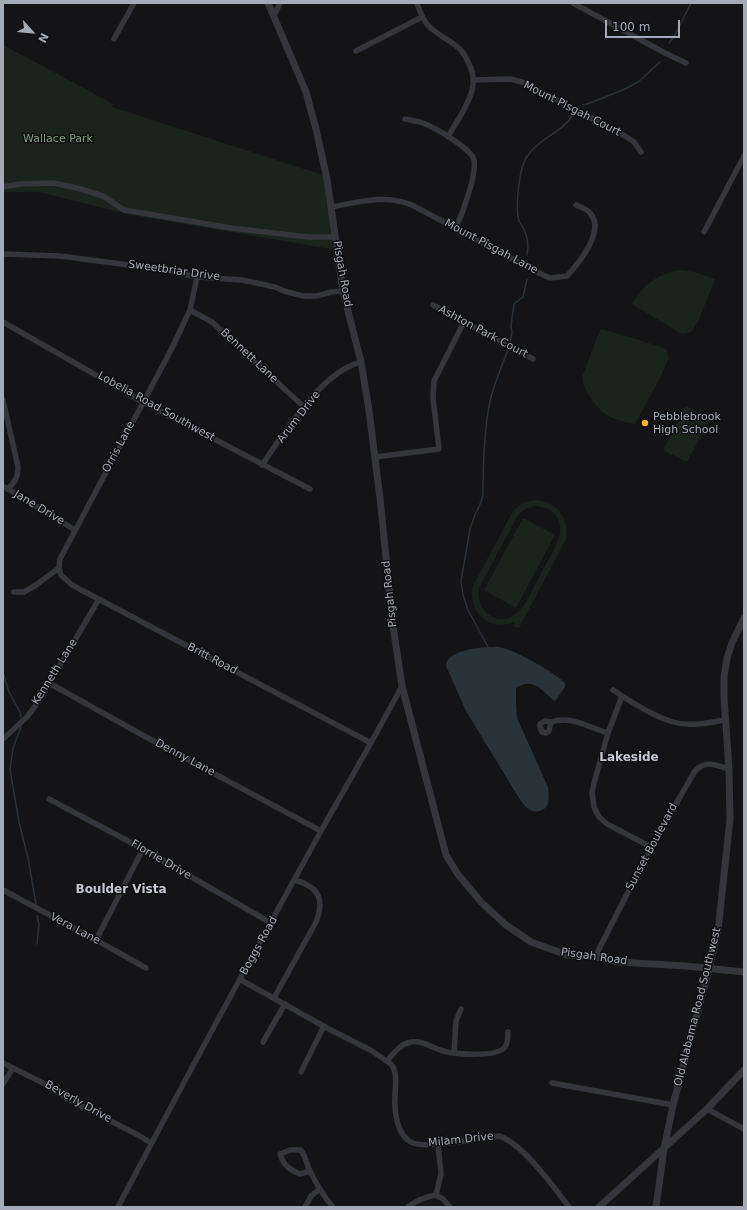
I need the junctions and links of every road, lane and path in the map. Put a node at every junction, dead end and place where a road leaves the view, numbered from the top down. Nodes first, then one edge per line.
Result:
1 (134, 3) edge
2 (268, 3) edge
3 (280, 3) edge
4 (417, 3) edge
5 (573, 3) edge
6 (274, 16) junction
7 (422, 17) junction
8 (114, 39) dead end
9 (356, 51) dead end
10 (686, 63) dead end
11 (473, 80) junction
12 (405, 119) dead end
13 (448, 137) junction
14 (641, 152) dead end
15 (744, 156) edge
16 (3, 187) edge
17 (576, 205) dead end
18 (332, 207) junction
19 (456, 228) junction
20 (704, 232) dead end
21 (335, 238) junction
22 (3, 254) edge
23 (197, 277) junction
24 (343, 291) junction
25 (433, 305) dead end
26 (190, 310) junction
27 (3, 322) edge
28 (464, 322) junction
29 (533, 359) dead end
30 (361, 362) junction
31 (3, 400) edge
32 (143, 402) junction
33 (304, 407) junction
34 (375, 457) junction
35 (262, 465) junction
36 (5, 487) edge
37 (310, 489) dead end
38 (75, 530) junction
39 (59, 568) junction
40 (14, 592) dead end
41 (99, 599) junction
42 (744, 618) edge
43 (49, 684) junction
44 (402, 686) junction
45 (613, 690) dead end
46 (622, 696) junction
47 (725, 720) junction
48 (551, 722) dead end
49 (608, 733) junction
50 (3, 739) edge
51 (371, 744) junction
52 (729, 769) junction
53 (49, 799) dead end
54 (321, 831) junction
55 (651, 847) junction
56 (143, 850) junction
57 (295, 880) junction
58 (3, 890) edge
59 (271, 923) junction
60 (96, 940) junction
61 (597, 957) junction
62 (146, 968) dead end
63 (709, 969) junction
64 (744, 972) edge
65 (241, 980) junction
66 (274, 998) junction
67 (285, 1004) junction
68 (461, 1009) dead end
69 (324, 1026) junction
70 (508, 1032) dead end
71 (263, 1042) dead end
72 (454, 1053) junction
73 (387, 1061) junction
74 (3, 1063) edge
75 (12, 1068) junction
76 (744, 1070) edge
77 (301, 1072) dead end
78 (552, 1083) dead end
79 (3, 1084) edge
80 (673, 1105) junction
81 (707, 1109) junction
82 (744, 1129) edge
83 (151, 1143) junction
84 (438, 1144) junction
85 (664, 1149) junction
86 (310, 1171) junction
87 (320, 1189) junction
88 (436, 1195) junction
89 (118, 1207) edge
90 (305, 1207) edge
91 (333, 1207) edge
92 (408, 1207) edge
93 (450, 1207) edge
94 (569, 1207) edge
95 (599, 1207) edge
96 (656, 1207) edge

1 - 8 street
2 - 6 street, Pisgah Road
3 - 6 street
4 - 7 street
5 - 10 street
6 - 18 street, Pisgah Road
7 - 9 street
7 - 11 street
11 - 13 street
11 - 14 street, Mount Pisgah Court
12 - 13 street
13 - 19 street
15 - 20 street
16 - 21 street
17 - 19 street, Mount Pisgah Lane
18 - 19 street, Mount Pisgah Lane
18 - 21 street, Pisgah Road
21 - 24 street, Pisgah Road
22 - 23 street, Sweetbriar Drive
23 - 24 street, Sweetbriar Drive
23 - 26 street, Orris Lane
24 - 30 street, Pisgah Road
25 - 28 street, Ashton Park Court
26 - 32 street, Orris Lane
26 - 33 street, Bennett Lane
27 - 32 street, Lobelia Road Southwest
28 - 29 street, Ashton Park Court
28 - 34 street
30 - 33 street, Arum Drive
30 - 34 street, Pisgah Road
31 - 36 street
32 - 35 street, Lobelia Road Southwest
32 - 38 street, Orris Lane
33 - 35 street, Arum Drive
34 - 44 street, Pisgah Road
35 - 37 street, Lobelia Road Southwest
36 - 38 street, Jane Drive
38 - 39 street, Orris Lane
39 - 40 street
39 - 41 street, Britt Road
41 - 43 street, Kenneth Lane
41 - 51 street, Britt Road
42 - 47 street, Old Alabama Road Southwest
43 - 50 street, Kenneth Lane
43 - 54 street, Denny Lane
44 - 51 street, Boggs Road
44 - 61 street, Pisgah Road
45 - 46 street
46 - 47 street
46 - 49 street
47 - 52 street, Old Alabama Road Southwest
48 - 49 street
49 - 55 street
51 - 54 street, Boggs Road
52 - 55 street, Sunset Boulevard
52 - 63 street, Old Alabama Road Southwest
53 - 56 street, Florrie Drive
54 - 57 street, Boggs Road
55 - 61 street, Sunset Boulevard
56 - 59 street, Florrie Drive
56 - 60 street
57 - 59 street, Boggs Road
57 - 66 street
58 - 60 street, Vera Lane
59 - 65 street, Boggs Road
60 - 62 street, Vera Lane
61 - 63 street, Pisgah Road
63 - 64 street, Pisgah Road
63 - 80 street, Old Alabama Road Southwest
65 - 66 street
65 - 83 street, Boggs Road
66 - 67 street
67 - 69 street
67 - 71 street
68 - 72 street
69 - 73 street
69 - 77 street
70 - 72 street
72 - 73 street
73 - 84 street, Milam Drive
74 - 75 street, Beverly Drive
75 - 79 street
75 - 83 street, Beverly Drive
76 - 81 street
78 - 80 street
80 - 85 street, Old Alabama Road Southwest
81 - 82 street
81 - 85 street
83 - 89 street, Boggs Road
84 - 88 street
84 - 94 street, Milam Drive
85 - 95 street
85 - 96 street, Old Alabama Road Southwest
86 - 86 street
86 - 87 street
87 - 90 street
87 - 91 street
88 - 92 street
88 - 93 street

